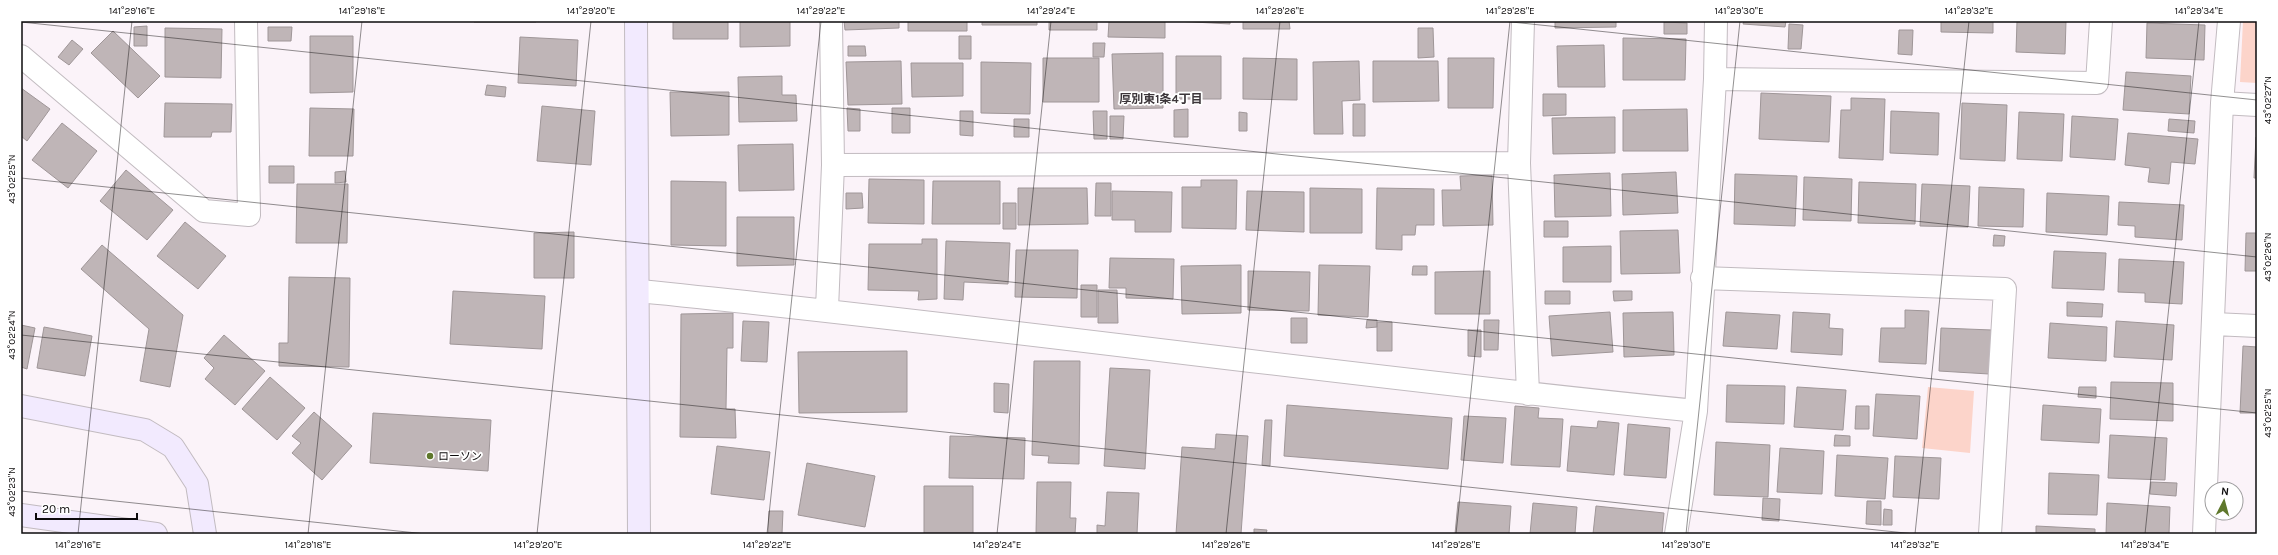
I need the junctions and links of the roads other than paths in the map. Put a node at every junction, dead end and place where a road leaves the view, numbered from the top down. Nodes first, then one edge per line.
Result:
1 (246, 21) edge
2 (636, 21) edge
3 (831, 21) edge
4 (1523, 21) edge
5 (1716, 21) edge
6 (2101, 21) edge
7 (2229, 21) edge
8 (21, 56) edge
9 (1715, 78) junction
10 (2222, 103) junction
11 (2257, 105) edge
12 (1519, 163) junction
13 (833, 165) junction
14 (1702, 278) junction
15 (639, 291) junction
16 (827, 309) junction
17 (2214, 324) junction
18 (2257, 326) edge
19 (1528, 394) junction
20 (21, 406) edge
21 (1696, 411) junction
22 (21, 515) edge
23 (156, 534) edge
24 (205, 534) edge
25 (639, 534) edge
26 (1676, 534) edge
27 (1990, 534) edge
28 (2204, 534) edge

1 - 8 street
2 - 15 street
3 - 13 street
4 - 12 street
5 - 9 street
6 - 9 street
7 - 10 street
9 - 14 street
10 - 11 street
10 - 17 street
12 - 13 street
12 - 19 street
13 - 16 street
14 - 21 street
14 - 27 street
15 - 16 street
15 - 25 street
16 - 19 street
17 - 18 street
17 - 28 street
19 - 21 street
20 - 24 street
21 - 26 street
22 - 23 street

